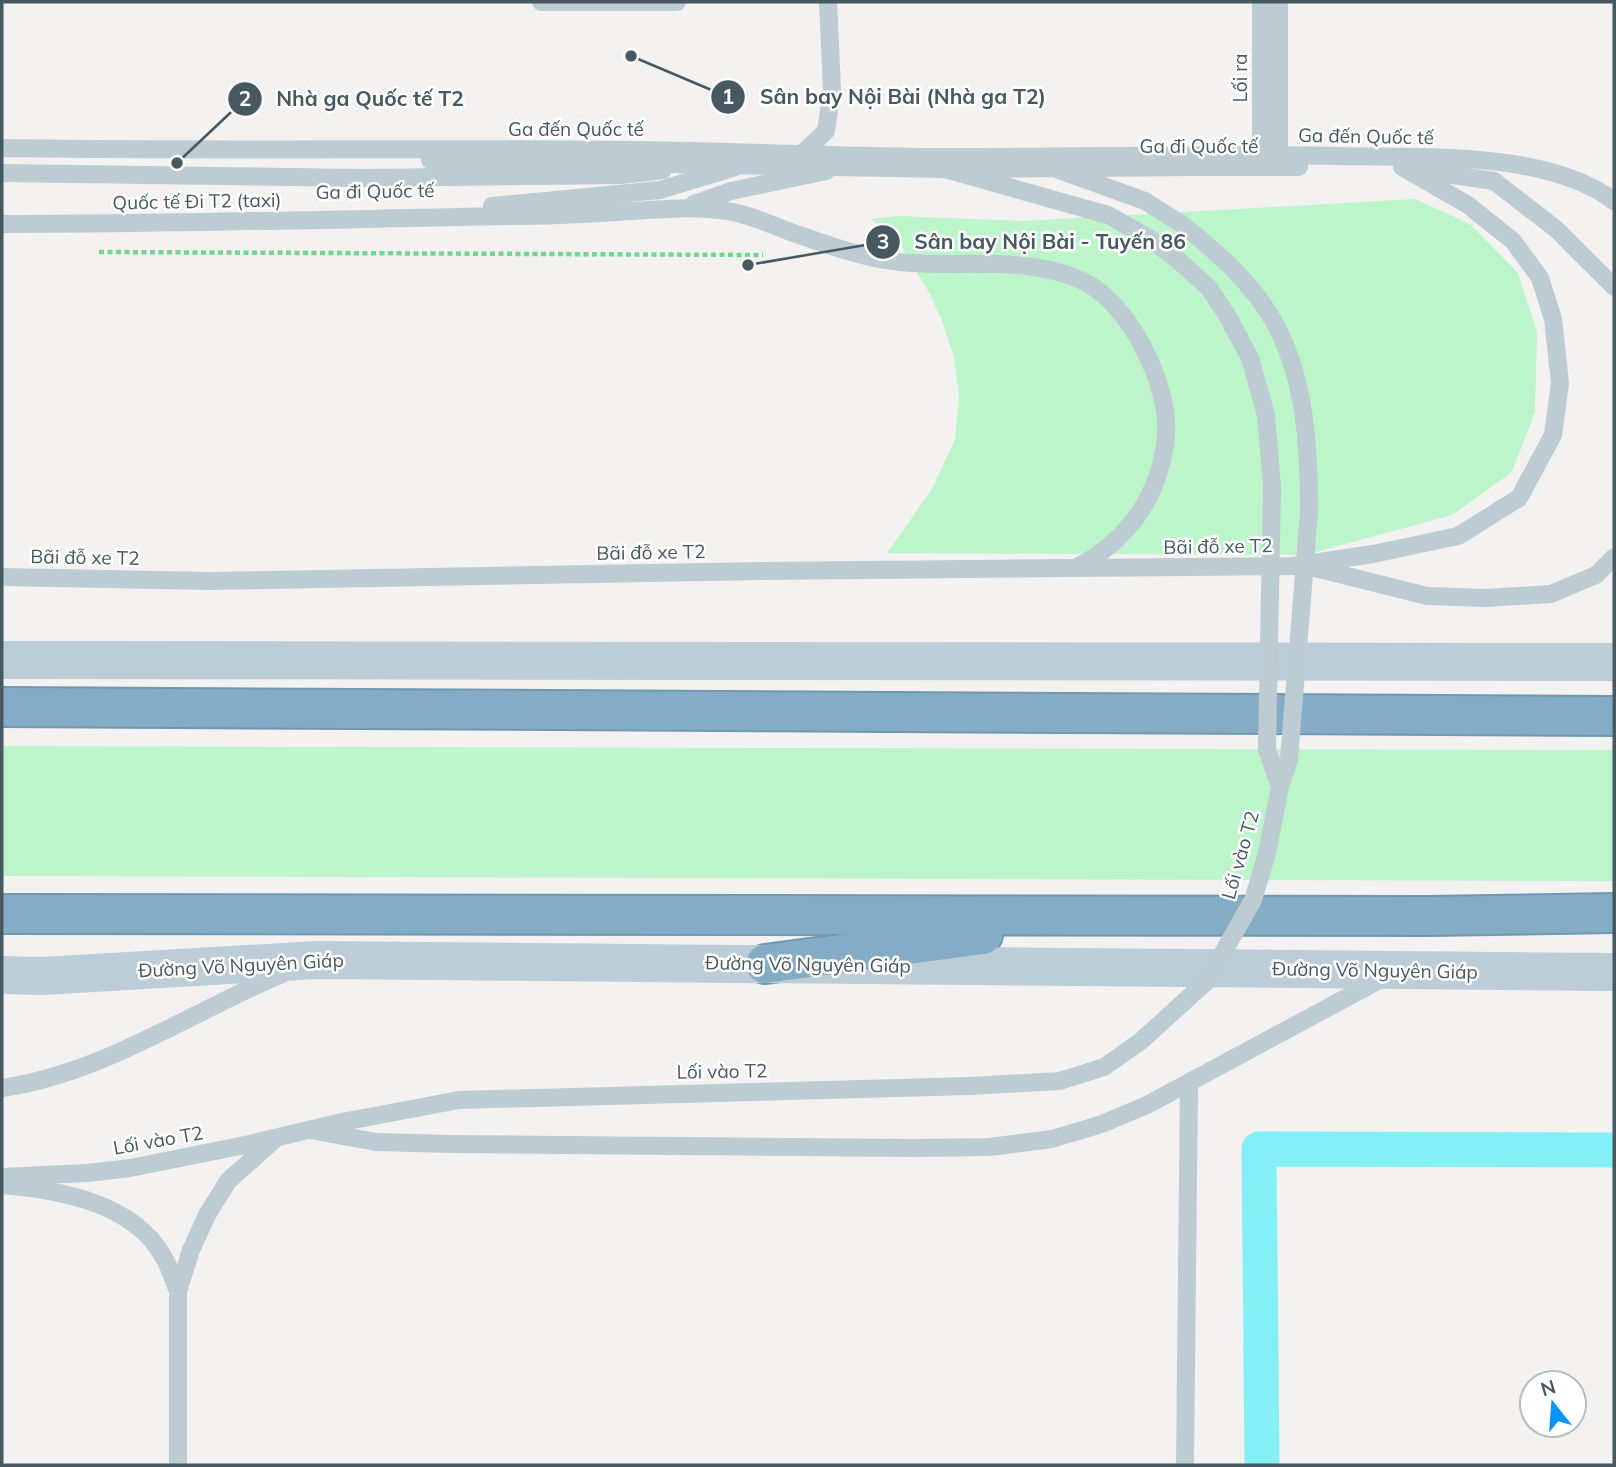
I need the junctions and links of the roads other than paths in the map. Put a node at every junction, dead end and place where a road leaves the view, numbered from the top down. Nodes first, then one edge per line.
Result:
1 (541, 2) edge
2 (677, 2) edge
3 (828, 2) edge
4 (1261, 2) edge
5 (1279, 2) edge
6 (2, 148) edge
7 (1261, 154) junction
8 (802, 155) junction
9 (1279, 155) junction
10 (2, 156) edge
11 (922, 157) junction
12 (1024, 158) junction
13 (743, 164) junction
14 (1402, 167) junction
15 (945, 169) junction
16 (2, 173) edge
17 (1614, 201) edge
18 (688, 207) junction
19 (2, 212) edge
20 (2, 223) edge
21 (1614, 287) edge
22 (1614, 556) edge
23 (1301, 564) junction
24 (1074, 569) junction
25 (2, 577) edge
26 (2, 660) edge
27 (1614, 662) edge
28 (2, 707) edge
29 (1614, 716) edge
30 (1280, 787) junction
31 (1614, 913) edge
32 (2, 914) edge
33 (1135, 915) junction
34 (317, 960) junction
35 (765, 964) junction
36 (1398, 970) junction
37 (1614, 972) edge
38 (2, 975) edge
39 (1189, 1083) junction
40 (2, 1088) edge
41 (310, 1130) junction
42 (276, 1137) junction
43 (2, 1177) edge
44 (2, 1185) edge
45 (178, 1291) junction
46 (178, 1465) edge
47 (1185, 1465) edge

1 - 2 lane
3 - 8 lane
4 - 7 lane, Lối ra
5 - 9 lane
6 - 8 lane, Ga đến Quốc tế
7 - 9 lane, Ga đến Quốc tế
7 - 12 lane, Ga đến Quốc tế
8 - 11 lane, Ga đến Quốc tế
8 - 16 lane
9 - 17 lane, Ga đến Quốc tế
10 - 13 lane, Ga đi Quốc tế, bridge
11 - 12 lane, Ga đến Quốc tế
11 - 18 lane
12 - 30 lane, Ga đến Quốc tế, bridge
13 - 15 lane, Ga đi Quốc tế, bridge
13 - 19 lane, Ga đi Quốc tế, bridge
14 - 15 lane, Ga đi Quốc tế, bridge
14 - 21 lane, Ga đi Quốc tế
14 - 23 lane
15 - 30 lane, bridge
18 - 20 lane, Quốc tế Đi T2 (taxi)
18 - 24 lane
22 - 23 lane
23 - 24 lane, Bãi đỗ xe T2
24 - 25 lane, Bãi đỗ xe T2
26 - 27 main road
28 - 29 highway
30 - 41 lane, Lối vào T2, bridge
31 - 33 highway
32 - 33 highway
33 - 35 highway
34 - 35 main road, Đường Võ Nguyên Giáp
34 - 38 main road, Đường Võ Nguyên Giáp
34 - 40 lane
35 - 36 main road, Đường Võ Nguyên Giáp
36 - 37 main road, Đường Võ Nguyên Giáp
36 - 39 lane
39 - 41 lane
39 - 47 lane
41 - 42 lane, Lối vào T2
42 - 43 lane, Lối vào T2
42 - 45 lane
44 - 45 lane
45 - 46 lane

